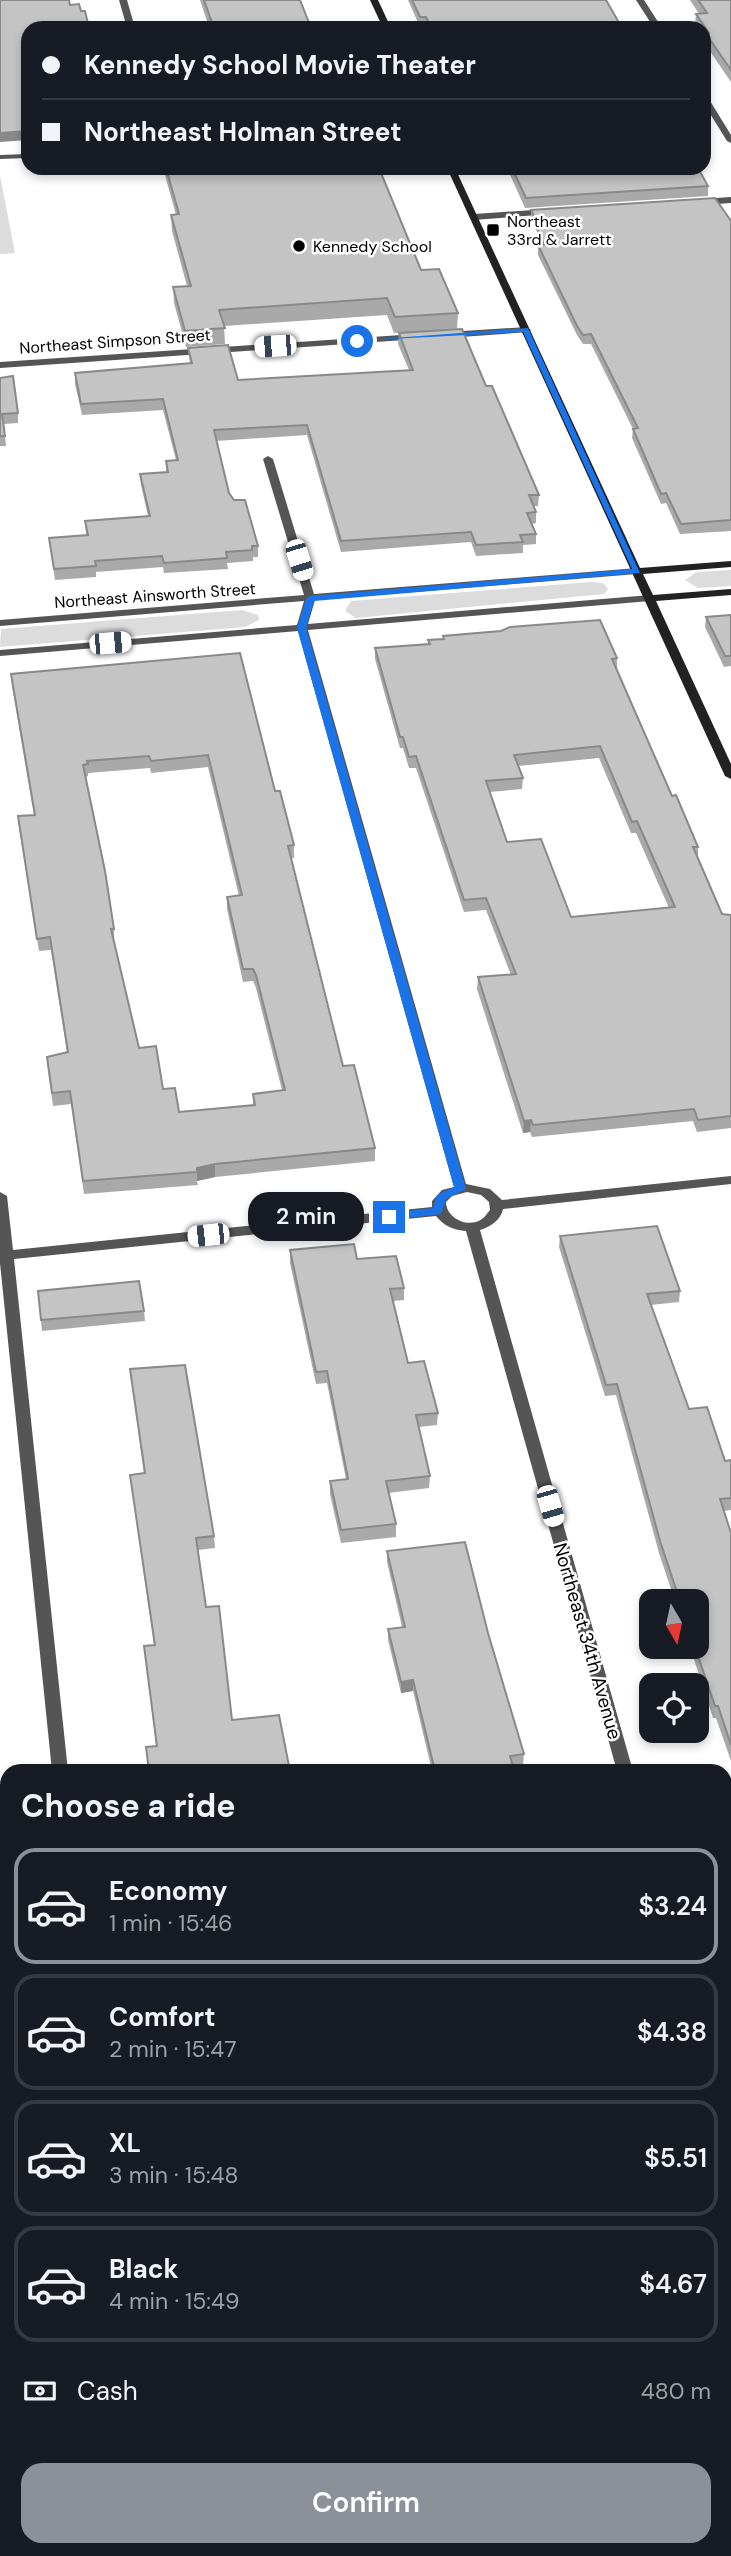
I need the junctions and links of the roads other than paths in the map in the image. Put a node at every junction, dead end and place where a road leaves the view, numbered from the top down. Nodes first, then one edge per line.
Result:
1 (123, 0) edge
2 (374, 0) edge
3 (640, 0) edge
4 (129, 21) edge
5 (384, 21) edge
6 (654, 21) edge
7 (711, 109) edge
8 (731, 141) edge
9 (21, 156) edge
10 (0, 157) edge
11 (454, 175) edge
12 (731, 200) edge
13 (690, 203) edge
14 (553, 212) edge
15 (474, 217) junction
16 (526, 330) junction
17 (440, 335) edge
18 (426, 336) edge
19 (0, 365) edge
20 (268, 459) dead end
21 (731, 564) edge
22 (637, 571) junction
23 (731, 592) edge
24 (650, 598) junction
25 (310, 599) junction
26 (0, 623) edge
27 (302, 628) junction
28 (0, 653) edge
29 (731, 776) edge
30 (731, 1180) edge
31 (460, 1189) junction
32 (0, 1196) edge
33 (497, 1205) junction
34 (438, 1211) junction
35 (472, 1227) junction
36 (3, 1256) edge
37 (59, 1764) edge
38 (623, 1764) edge

1 - 4 street
2 - 5 main road
3 - 6 street
7 - 8 street
9 - 10 street
11 - 15 main road
12 - 13 street
14 - 15 street
15 - 16 main road
16 - 17 street
16 - 22 main road
18 - 19 street, Northeast Simpson Street
20 - 25 street
21 - 22 main road, Northeast Ainsworth Street
22 - 24 main road
22 - 25 street, Northeast Ainsworth Street
23 - 24 main road
24 - 27 street
24 - 29 main road
25 - 26 street, Northeast Ainsworth Street
25 - 27 street
27 - 28 street
27 - 31 street
30 - 33 street
31 - 33 street
31 - 34 street
32 - 36 street
33 - 35 street
34 - 35 street
34 - 36 street
35 - 38 street, Northeast 34th Avenue
36 - 37 street

